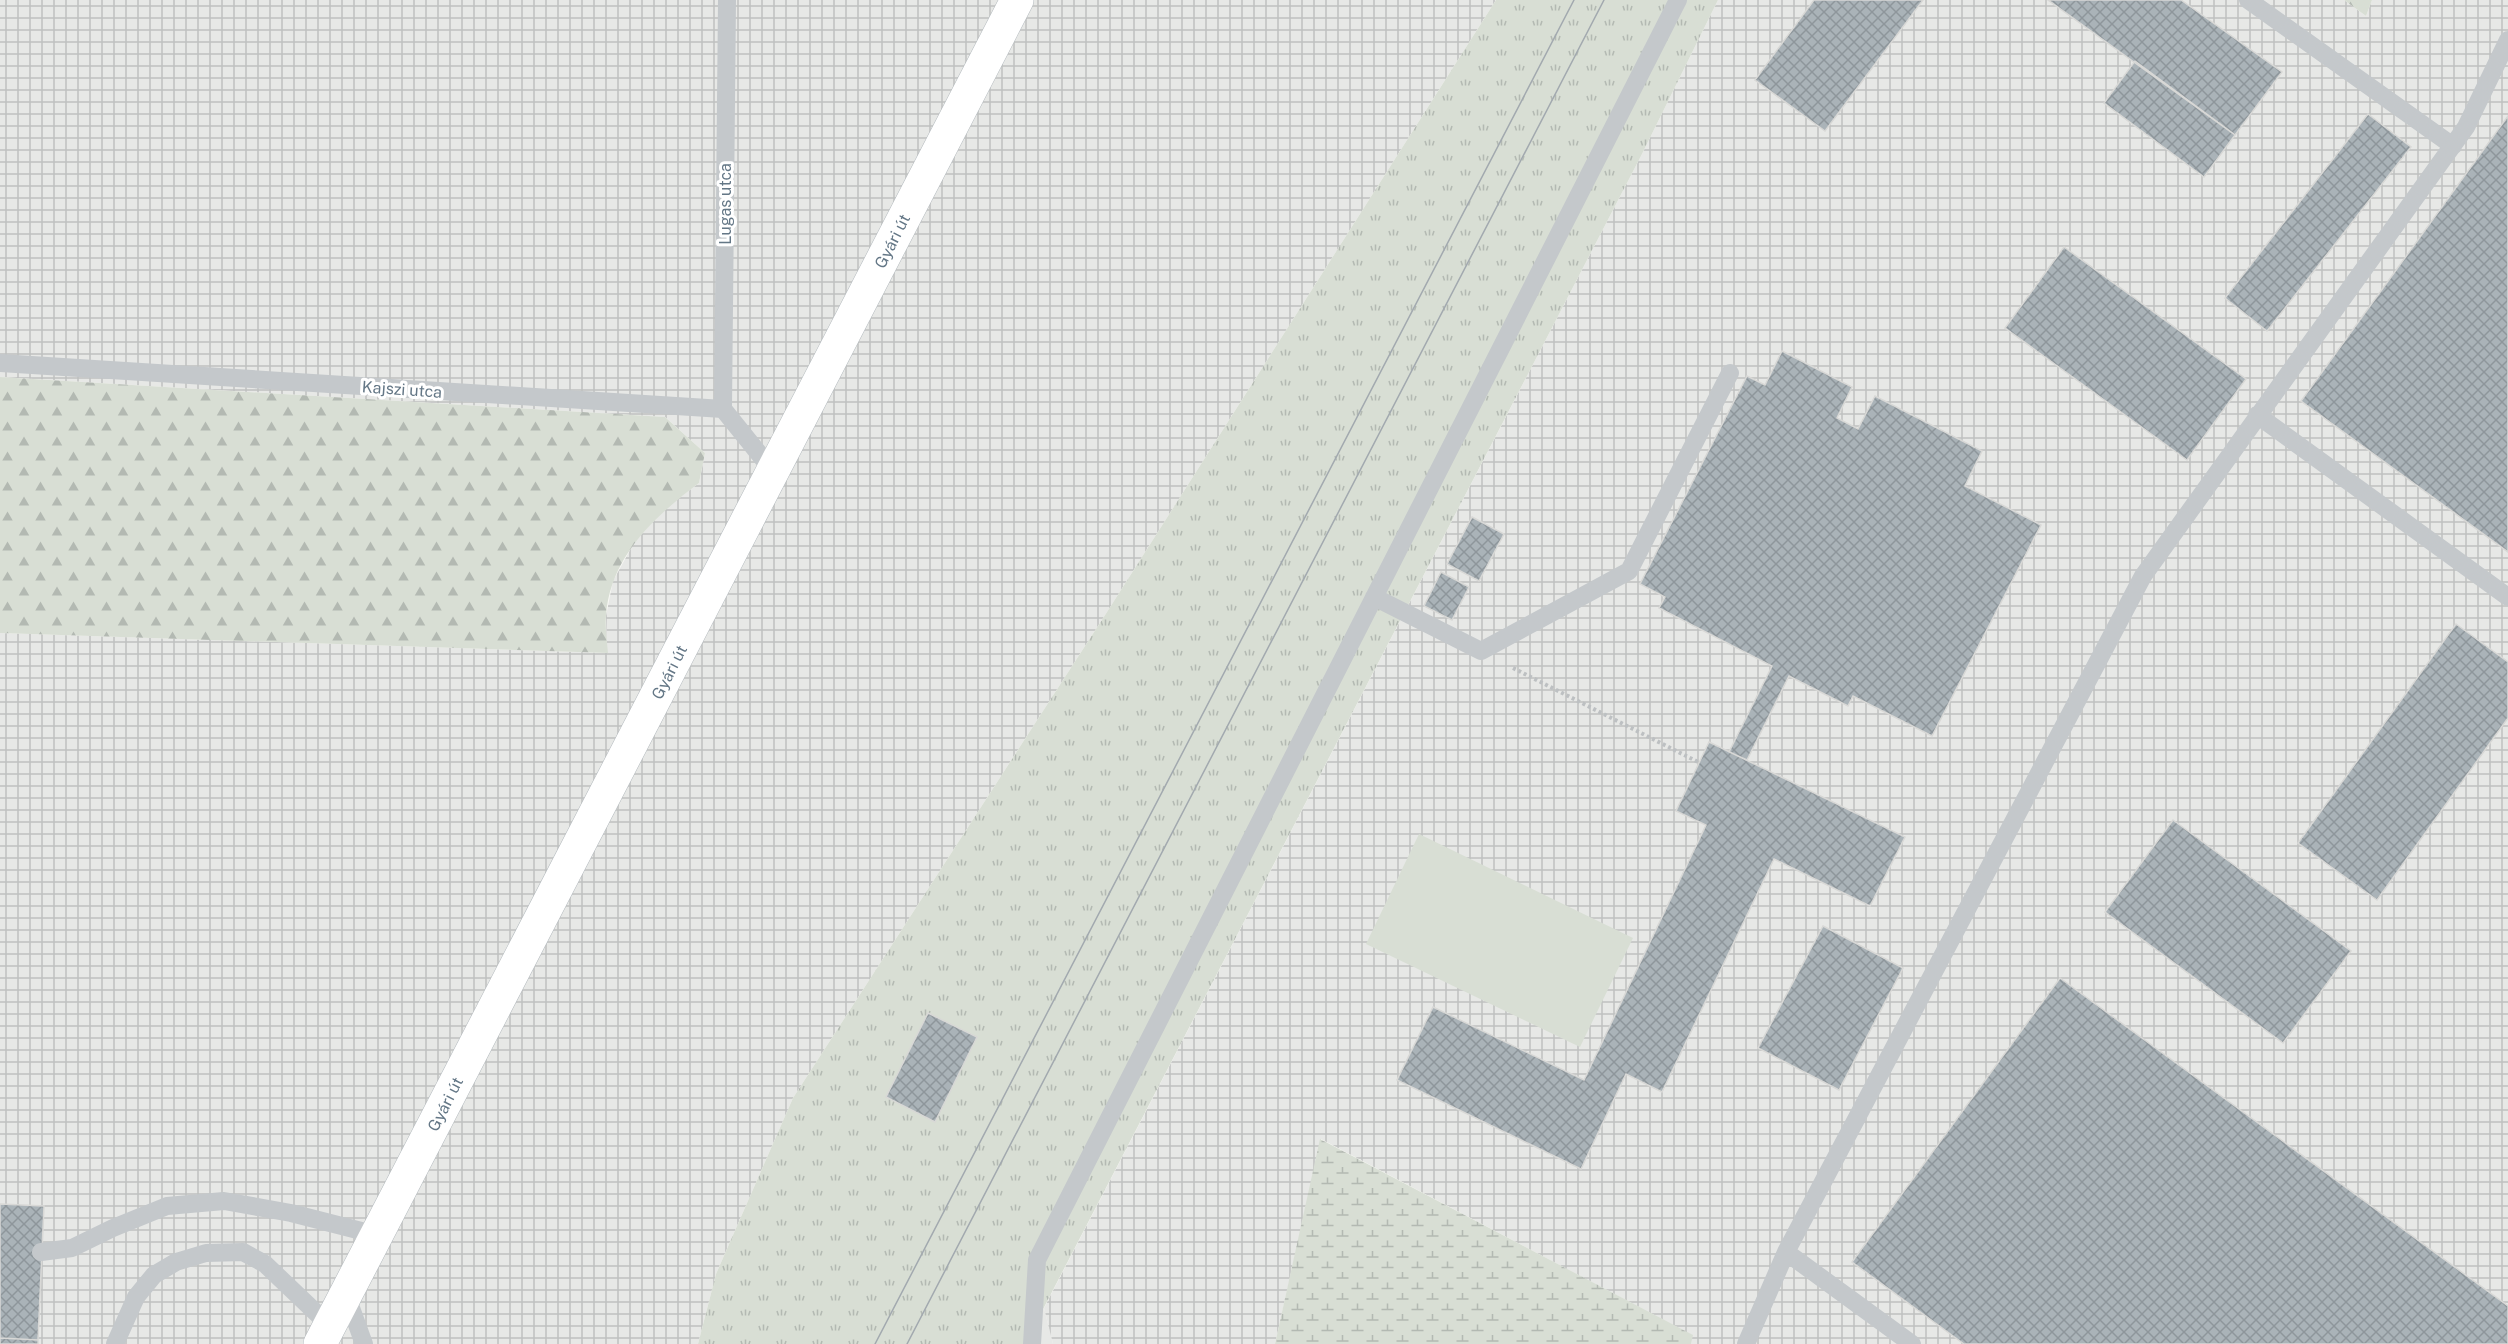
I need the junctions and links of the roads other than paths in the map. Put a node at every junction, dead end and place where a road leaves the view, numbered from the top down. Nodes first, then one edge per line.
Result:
1 (727, 0) edge
2 (1017, 0) edge
3 (1678, 0) edge
4 (2248, 0) edge
5 (2508, 40) edge
6 (2452, 146) junction
7 (0, 363) edge
8 (1730, 373) dead end
9 (723, 409) junction
10 (2257, 416) junction
11 (773, 471) junction
12 (1374, 597) junction
13 (2508, 597) edge
14 (376, 1235) junction
15 (41, 1252) dead end
16 (1786, 1252) junction
17 (346, 1293) junction
18 (325, 1335) edge
19 (115, 1344) edge
20 (364, 1344) edge
21 (1032, 1344) edge
22 (1746, 1344) edge
23 (1912, 1344) edge

1 - 9 lane, Lugas utca
2 - 11 street, Gyári út
3 - 12 lane
4 - 6 lane
5 - 6 lane
6 - 10 lane
7 - 9 lane, Kajszi utca
8 - 12 lane
9 - 11 lane
10 - 13 lane
10 - 16 lane
11 - 14 street, Gyári út
12 - 21 lane
14 - 15 lane
14 - 17 street, Gyári út
16 - 22 lane
16 - 23 lane
17 - 18 street, Gyári út
17 - 20 lane
18 - 19 lane

